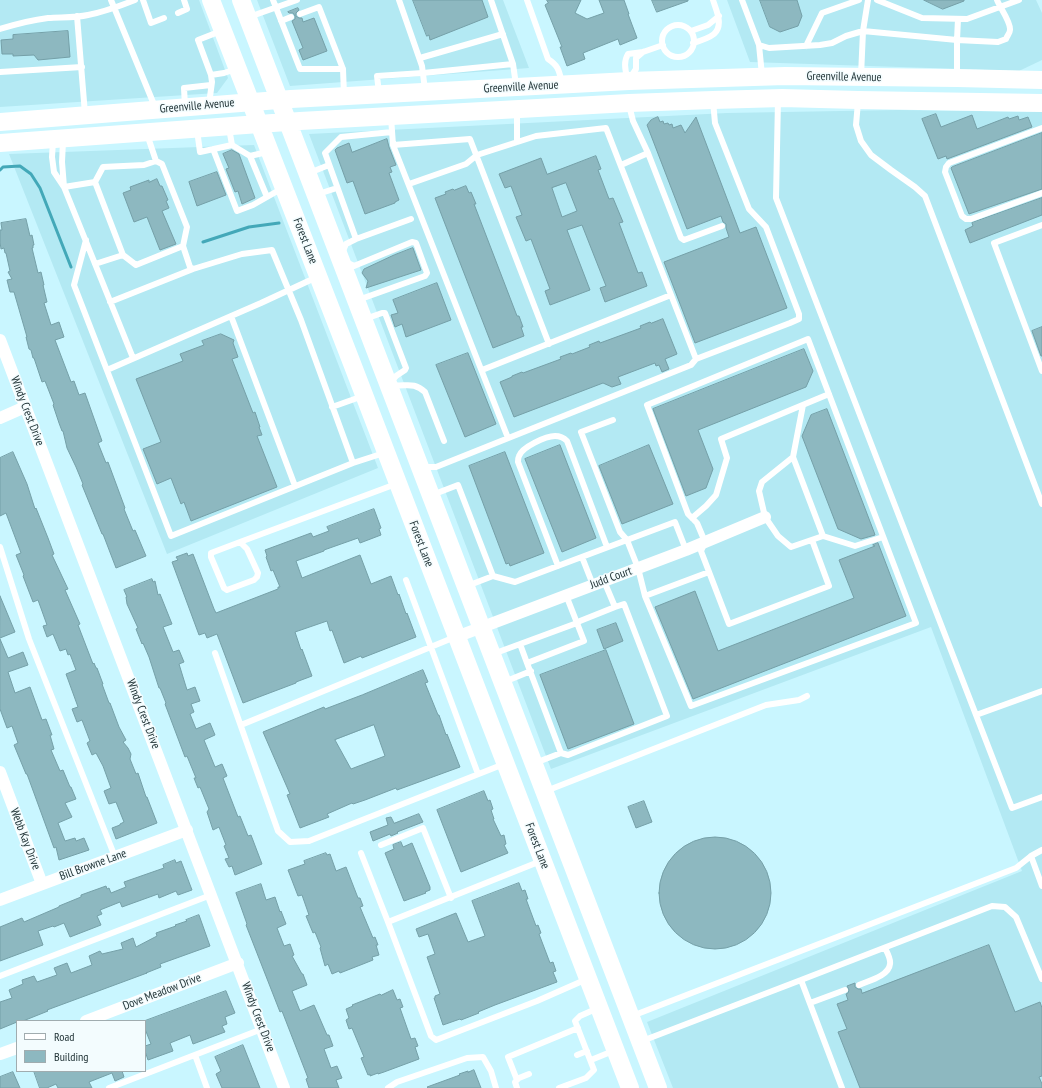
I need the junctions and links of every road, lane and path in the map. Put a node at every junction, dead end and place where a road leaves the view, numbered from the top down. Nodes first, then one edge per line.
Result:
1 (111, 0) edge
2 (135, 0) edge
3 (143, 0) edge
4 (184, 0) edge
5 (211, 0) edge
6 (241, 0) edge
7 (273, 0) edge
8 (297, 0) edge
9 (399, 0) edge
10 (491, 0) edge
11 (527, 0) edge
12 (713, 0) edge
13 (742, 0) edge
14 (860, 0) edge
15 (868, 0) edge
16 (877, 0) edge
17 (997, 0) edge
18 (1019, 0) edge
19 (114, 8) junction
20 (276, 8) junction
21 (1000, 8) junction
22 (178, 13) dead end
23 (300, 14) dead end
24 (76, 16) junction
25 (719, 16) junction
26 (291, 17) dead end
27 (164, 18) dead end
28 (247, 18) junction
29 (958, 19) junction
30 (281, 21) junction
31 (0, 29) edge
32 (222, 30) junction
33 (691, 31) junction
34 (863, 31) junction
35 (503, 34) junction
36 (956, 40) junction
37 (693, 43) junction
38 (663, 45) junction
39 (759, 45) junction
40 (806, 46) junction
41 (643, 52) junction
42 (420, 58) junction
43 (514, 64) junction
44 (82, 66) junction
45 (237, 69) junction
46 (343, 69) junction
47 (1042, 70) edge
48 (0, 72) edge
49 (423, 73) junction
50 (211, 75) junction
51 (762, 76) junction
52 (861, 77) junction
53 (957, 78) junction
54 (1020, 79) junction
55 (1042, 80) edge
56 (629, 81) junction
57 (562, 84) junction
58 (211, 85) junction
59 (516, 87) junction
60 (425, 92) junction
61 (379, 94) junction
62 (344, 96) junction
63 (778, 98) junction
64 (279, 100) junction
65 (713, 100) junction
66 (858, 100) junction
67 (250, 102) junction
68 (629, 103) junction
69 (1042, 103) edge
70 (209, 106) junction
71 (185, 107) junction
72 (517, 109) junction
73 (156, 110) junction
74 (121, 112) junction
75 (85, 115) junction
76 (0, 122) edge
77 (288, 122) junction
78 (259, 124) junction
79 (392, 124) junction
80 (229, 126) junction
81 (196, 128) junction
82 (1042, 128) edge
83 (147, 132) junction
84 (58, 139) junction
85 (517, 142) junction
86 (0, 143) edge
87 (232, 145) junction
88 (393, 145) junction
89 (213, 149) junction
90 (270, 152) junction
91 (648, 153) junction
92 (477, 155) junction
93 (250, 156) junction
94 (156, 161) junction
95 (329, 165) junction
96 (621, 165) junction
97 (307, 173) junction
98 (95, 182) junction
99 (409, 184) junction
100 (64, 187) junction
101 (284, 187) junction
102 (337, 188) junction
103 (1042, 193) edge
104 (316, 195) junction
105 (267, 197) junction
106 (411, 219) dead end
107 (1042, 225) edge
108 (722, 226) dead end
109 (356, 239) junction
110 (86, 240) junction
111 (183, 246) junction
112 (123, 255) junction
113 (340, 258) junction
114 (95, 264) junction
115 (193, 269) junction
116 (318, 276) junction
117 (288, 291) junction
118 (671, 296) junction
119 (356, 301) junction
120 (110, 302) junction
121 (231, 316) junction
122 (363, 320) junction
123 (0, 340) edge
124 (549, 344) junction
125 (133, 358) junction
126 (696, 359) junction
127 (107, 370) junction
128 (482, 370) junction
129 (1042, 371) edge
130 (388, 384) junction
131 (829, 394) junction
132 (364, 395) junction
133 (803, 405) junction
134 (25, 407) junction
135 (332, 407) junction
136 (0, 418) edge
137 (613, 420) dead end
138 (508, 438) junction
139 (444, 441) dead end
140 (386, 452) junction
141 (793, 457) junction
142 (353, 463) junction
143 (420, 467) junction
144 (398, 483) junction
145 (295, 486) junction
146 (431, 495) junction
147 (1042, 504) edge
148 (406, 505) junction
149 (765, 517) junction
150 (692, 518) junction
151 (823, 536) junction
152 (883, 537) junction
153 (627, 540) junction
154 (812, 540) junction
155 (240, 542) junction
156 (705, 542) junction
157 (0, 547) edge
158 (607, 547) junction
159 (686, 550) junction
160 (582, 557) junction
161 (558, 566) junction
162 (638, 568) junction
163 (709, 572) junction
164 (493, 576) junction
165 (406, 580) dead end
166 (599, 583) junction
167 (466, 587) junction
168 (566, 595) junction
169 (645, 596) junction
170 (614, 607) junction
171 (577, 623) junction
172 (481, 627) junction
173 (456, 636) junction
174 (520, 644) junction
175 (430, 647) junction
176 (215, 653) dead end
177 (492, 655) junction
178 (527, 663) junction
179 (531, 671) junction
180 (503, 682) junction
181 (1042, 691) edge
182 (807, 696) dead end
183 (976, 715) junction
184 (241, 725) junction
185 (562, 753) junction
186 (505, 763) junction
187 (534, 763) junction
188 (0, 772) edge
189 (478, 774) junction
190 (545, 791) junction
191 (1042, 797) edge
192 (187, 830) junction
193 (381, 845) dead end
194 (568, 850) junction
195 (1042, 850) edge
196 (361, 853) dead end
197 (1031, 856) junction
198 (115, 857) junction
199 (543, 861) junction
200 (42, 884) junction
201 (1042, 886) edge
202 (212, 895) junction
203 (451, 898) junction
204 (0, 900) edge
205 (388, 922) junction
206 (885, 948) junction
207 (238, 963) junction
208 (0, 976) edge
209 (588, 979) junction
210 (1042, 979) edge
211 (801, 980) junction
212 (859, 985) dead end
213 (844, 990) dead end
214 (810, 1003) junction
215 (593, 1010) junction
216 (631, 1016) junction
217 (89, 1020) edge
218 (578, 1028) junction
219 (262, 1029) junction
220 (640, 1042) junction
221 (16, 1048) edge
222 (616, 1050) junction
223 (587, 1051) junction
224 (0, 1054) edge
225 (577, 1055) dead end
226 (195, 1056) junction
227 (591, 1060) junction
228 (529, 1074) dead end
229 (517, 1080) junction
230 (109, 1088) edge
231 (207, 1088) edge
232 (284, 1088) edge
233 (388, 1088) edge
234 (496, 1088) edge
235 (517, 1088) edge
236 (559, 1088) edge
237 (630, 1088) edge
238 (658, 1088) edge
239 (842, 1088) edge

1 - 19 lane
2 - 19 lane
3 - 27 lane
4 - 22 lane
5 - 32 main road, Forest Lane
6 - 28 main road
7 - 20 lane
8 - 20 lane
9 - 42 lane
10 - 35 lane
11 - 57 lane
12 - 25 lane
13 - 39 lane
14 - 40 lane
15 - 34 lane
16 - 29 lane
17 - 21 lane
18 - 21 lane
19 - 24 lane
19 - 73 lane
20 - 28 lane
20 - 30 lane
21 - 29 lane
21 - 36 lane
23 - 46 lane
24 - 31 lane
24 - 44 lane
25 - 33 lane
25 - 37 lane
26 - 30 lane
28 - 64 main road
29 - 36 lane
30 - 46 lane
32 - 45 main road, Forest Lane
32 - 50 lane
33 - 37 lane
33 - 38 lane
34 - 36 lane
34 - 40 lane
34 - 52 lane
35 - 42 lane
35 - 43 lane
36 - 53 lane
37 - 38 lane
38 - 41 lane
39 - 40 lane
39 - 51 lane
41 - 56 lane
41 - 56 lane
42 - 49 lane
43 - 49 lane
43 - 59 lane
44 - 48 lane
44 - 75 lane
45 - 50 lane
45 - 67 main road, Forest Lane
46 - 62 lane
47 - 54 main road
49 - 60 lane
49 - 61 lane
50 - 58 lane
51 - 52 main road, Greenville Avenue
51 - 56 main road, Greenville Avenue
52 - 53 main road, Greenville Avenue
52 - 66 main road
53 - 54 main road, Greenville Avenue
54 - 55 main road, Greenville Avenue
56 - 57 main road, Greenville Avenue
56 - 68 main road
57 - 59 main road, Greenville Avenue
58 - 70 lane
58 - 71 lane
59 - 60 main road, Greenville Avenue
59 - 72 main road
60 - 61 main road, Greenville Avenue
61 - 62 main road, Greenville Avenue
62 - 64 main road, Greenville Avenue
63 - 65 main road, Greenville Avenue
63 - 66 main road, Greenville Avenue
63 - 183 lane
64 - 67 main road, Greenville Avenue
64 - 77 main road
65 - 68 main road, Greenville Avenue
65 - 126 lane
66 - 69 main road, Greenville Avenue
66 - 147 lane
67 - 70 main road, Greenville Avenue
67 - 78 main road, Forest Lane
68 - 72 main road, Greenville Avenue
68 - 91 lane
70 - 71 main road, Greenville Avenue
71 - 73 main road, Greenville Avenue
72 - 79 main road, Greenville Avenue
72 - 85 lane
73 - 74 main road, Greenville Avenue
74 - 75 main road, Greenville Avenue
74 - 84 main road
75 - 76 main road, Greenville Avenue
77 - 78 main road, Greenville Avenue
77 - 79 main road, Greenville Avenue
77 - 97 main road
78 - 80 main road, Greenville Avenue
78 - 90 main road, Forest Lane
79 - 88 lane
79 - 95 lane
80 - 81 main road, Greenville Avenue
80 - 87 lane
81 - 83 main road, Greenville Avenue
81 - 89 lane
82 - 103 lane
83 - 84 main road, Greenville Avenue
83 - 94 lane
84 - 86 main road, Greenville Avenue
84 - 100 lane
84 - 100 lane
85 - 92 lane
85 - 96 lane
87 - 89 lane
87 - 93 lane
88 - 92 lane
88 - 99 lane
89 - 105 lane
90 - 93 lane
90 - 101 main road, Forest Lane
91 - 96 lane
91 - 108 lane
92 - 99 lane
92 - 124 lane
93 - 105 lane
94 - 98 lane
94 - 111 lane
95 - 97 lane
95 - 102 lane
96 - 118 lane
97 - 104 main road
98 - 100 lane
98 - 112 lane
99 - 128 lane
100 - 110 lane
101 - 105 lane
101 - 116 main road, Forest Lane
102 - 104 lane
102 - 109 lane
104 - 113 main road
106 - 109 lane
107 - 129 lane
109 - 113 lane
110 - 114 lane
110 - 127 lane
111 - 112 lane
111 - 115 lane
112 - 114 lane
113 - 116 main road
113 - 119 main road
113 - 119 lane
114 - 120 lane
115 - 117 lane
115 - 120 lane
116 - 117 lane
116 - 132 main road, Forest Lane
117 - 121 lane
117 - 135 lane
118 - 124 lane
118 - 126 lane
119 - 122 main road
120 - 125 lane
121 - 125 lane
121 - 145 lane
122 - 130 main road
122 - 130 lane
123 - 134 street, Windy Crest Drive
124 - 128 lane
125 - 127 lane
126 - 138 lane
127 - 145 lane
128 - 138 lane
130 - 132 main road
130 - 139 lane
130 - 143 main road
131 - 133 lane
131 - 150 lane
131 - 152 lane
132 - 135 lane
132 - 140 main road, Forest Lane
133 - 141 lane
133 - 150 lane
134 - 136 street
134 - 192 street, Windy Crest Drive
135 - 142 lane
137 - 153 lane
138 - 143 lane
140 - 142 lane
140 - 144 main road, Forest Lane
141 - 149 lane
141 - 151 lane
142 - 145 lane
143 - 146 main road
144 - 148 main road, Forest Lane
144 - 155 lane
146 - 148 main road
146 - 164 lane
146 - 167 main road
148 - 173 main road, Forest Lane
149 - 154 lane
149 - 156 street, Judd Court
150 - 156 lane
151 - 152 lane
151 - 154 lane
152 - 169 lane
153 - 158 lane
153 - 159 lane
153 - 162 lane
154 - 163 lane
155 - 155 lane
156 - 159 street, Judd Court
156 - 163 lane
157 - 198 lane
158 - 160 lane
158 - 161 lane
159 - 162 street, Judd Court
160 - 161 lane
160 - 166 lane
161 - 164 lane
162 - 166 street, Judd Court
162 - 169 lane
163 - 169 lane
164 - 167 lane
165 - 175 lane
166 - 168 street, Judd Court
166 - 170 lane
167 - 172 main road
168 - 171 lane
168 - 172 street, Judd Court
170 - 171 lane
170 - 185 lane
171 - 174 lane
171 - 178 lane
172 - 173 street, Judd Court
172 - 177 main road
173 - 175 lane
173 - 186 main road, Forest Lane
174 - 177 lane
174 - 178 lane
175 - 184 lane
175 - 189 lane
176 - 184 lane
177 - 180 main road
178 - 179 lane
179 - 180 lane
179 - 185 lane
180 - 187 main road
181 - 183 lane
182 - 190 lane
183 - 191 lane
184 - 189 lane
185 - 187 lane
186 - 189 lane
186 - 199 main road, Forest Lane
187 - 190 main road
188 - 200 street, Webb Kay Drive
190 - 194 main road
192 - 198 street, Bill Browne Lane
192 - 202 street, Windy Crest Drive
193 - 203 lane
194 - 199 main road
194 - 216 main road
195 - 197 lane
196 - 205 lane
197 - 201 lane
197 - 216 lane
198 - 200 street, Bill Browne Lane
199 - 203 lane
199 - 209 main road, Forest Lane
200 - 204 street, Bill Browne Lane
202 - 207 street, Windy Crest Drive
202 - 208 lane
203 - 205 lane
205 - 209 lane
206 - 210 lane
206 - 211 lane
206 - 212 lane
207 - 217 street, Dove Meadow Drive
207 - 219 street, Windy Crest Drive
209 - 215 main road, Forest Lane
211 - 214 lane
211 - 220 lane
213 - 214 lane
214 - 239 lane
215 - 218 lane
215 - 222 main road, Forest Lane
216 - 220 main road
218 - 223 lane
218 - 229 lane
219 - 226 lane
219 - 232 street, Windy Crest Drive
220 - 222 main road
220 - 238 main road
221 - 224 street
222 - 227 lane
222 - 237 main road, Forest Lane
223 - 225 lane
223 - 227 lane
226 - 230 lane
226 - 231 lane
227 - 236 lane
228 - 229 lane
229 - 235 lane
233 - 234 lane

